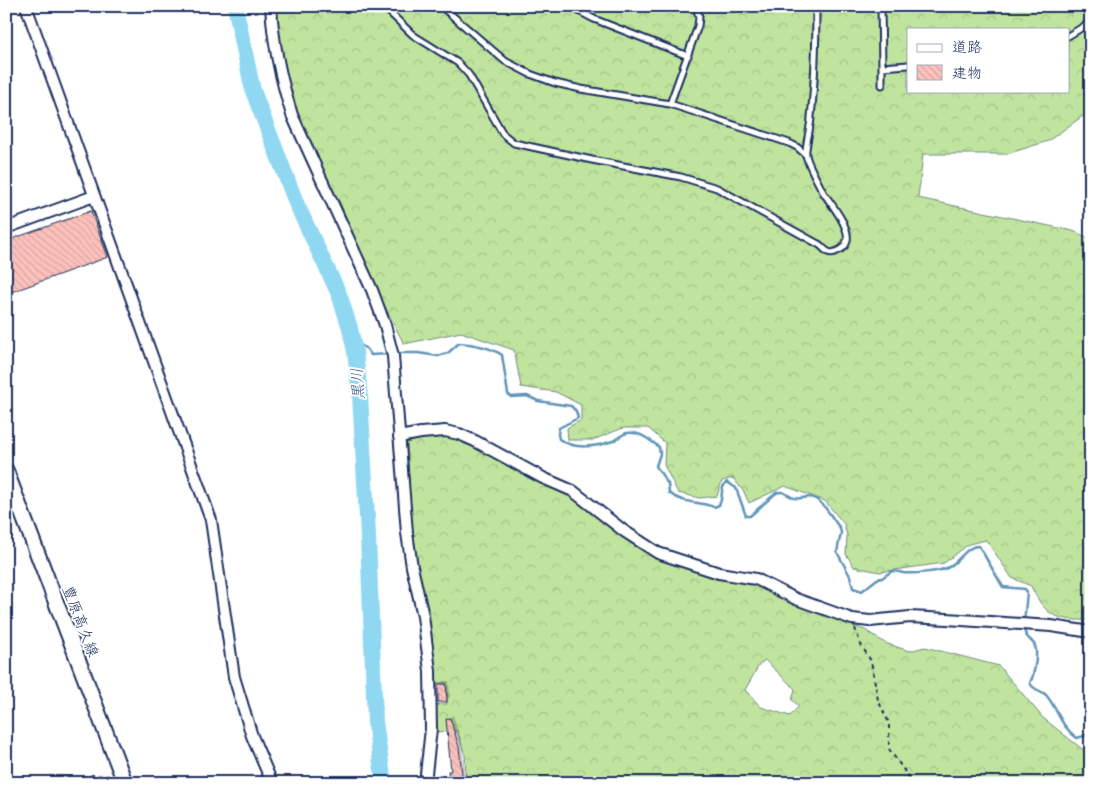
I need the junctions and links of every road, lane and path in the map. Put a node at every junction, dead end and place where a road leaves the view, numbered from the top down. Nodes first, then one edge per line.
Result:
1 (26, 6) edge
2 (271, 6) edge
3 (383, 6) edge
4 (441, 6) edge
5 (569, 6) edge
6 (696, 6) edge
7 (816, 6) edge
8 (881, 6) edge
9 (1091, 22) edge
10 (1070, 35) edge
11 (688, 56) junction
12 (907, 65) edge
13 (882, 67) junction
14 (882, 85) dead end
15 (670, 104) junction
16 (806, 155) junction
17 (94, 196) junction
18 (6, 228) edge
19 (398, 437) junction
20 (6, 471) edge
21 (852, 619) junction
22 (1091, 632) edge
23 (123, 778) edge
24 (66, 783) edge
25 (272, 783) edge
26 (425, 783) edge
27 (913, 783) edge

1 - 17 street
2 - 19 street
3 - 16 lane
4 - 15 lane
5 - 11 lane
6 - 11 lane
7 - 16 lane
8 - 13 lane
9 - 10 lane
11 - 15 lane
12 - 13 lane
13 - 14 lane
15 - 16 lane
17 - 18 street
17 - 25 street
19 - 21 street
19 - 26 street
20 - 23 main road, 豊原高久線
21 - 22 street
21 - 27 path
23 - 24 path

